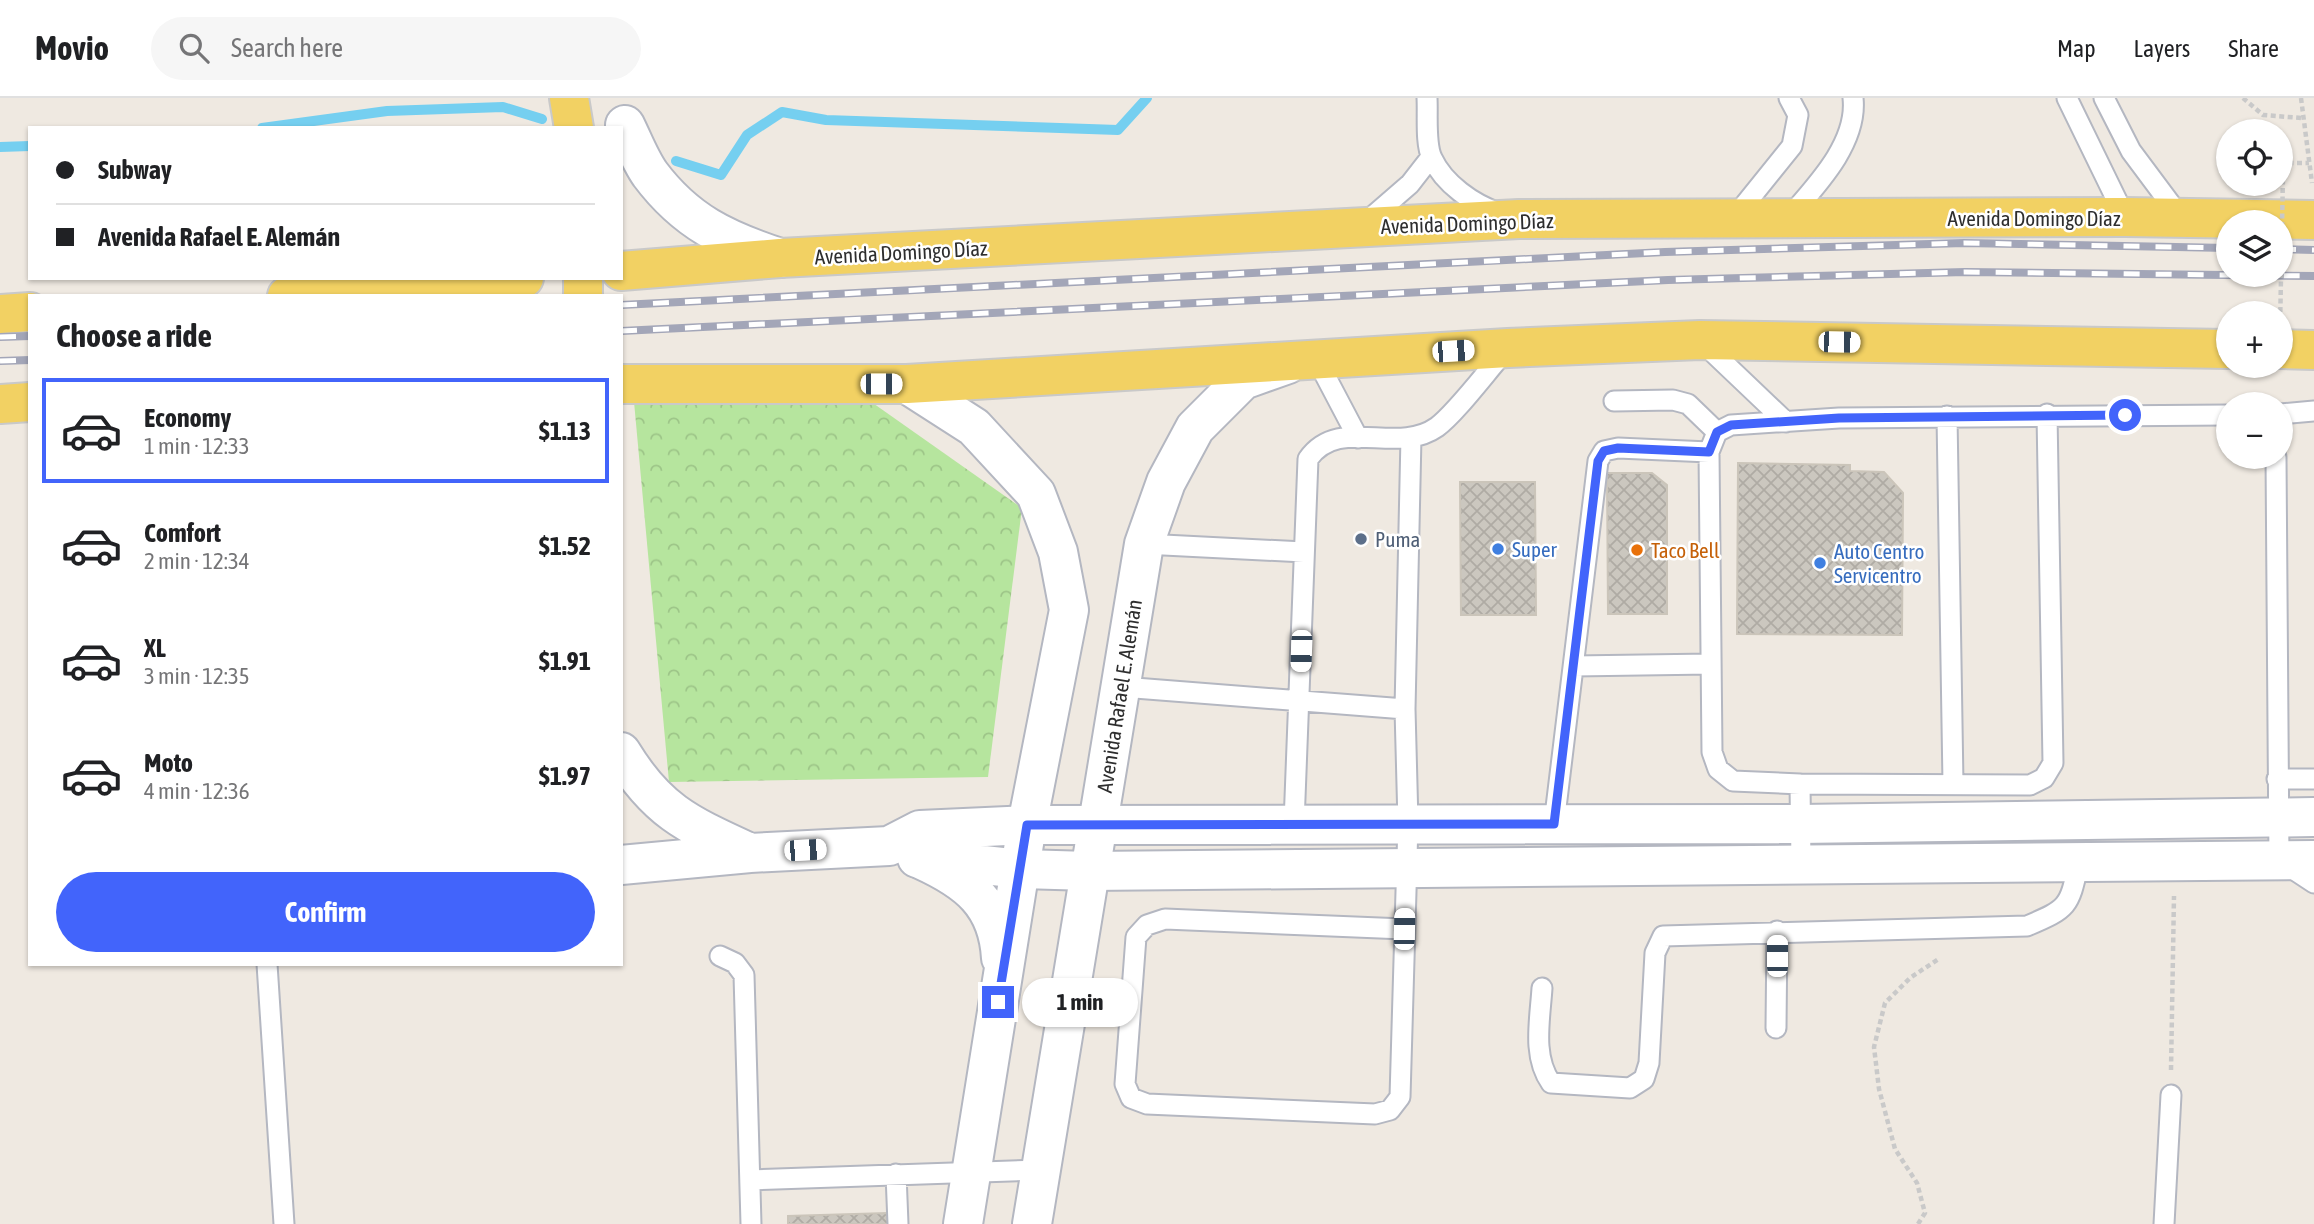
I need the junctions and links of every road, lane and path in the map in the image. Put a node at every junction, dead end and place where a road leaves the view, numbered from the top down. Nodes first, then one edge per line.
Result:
1 (569, 98) edge
2 (1427, 98) edge
3 (1790, 98) edge
4 (1853, 98) edge
5 (2067, 98) edge
6 (2104, 98) edge
7 (2243, 98) edge
8 (2301, 98) edge
9 (2301, 118) junction
10 (624, 119) edge
11 (574, 126) edge
12 (1431, 157) junction
13 (2293, 163) edge
14 (2282, 196) edge
15 (2125, 217) junction
16 (2180, 218) junction
17 (1519, 219) junction
18 (1733, 219) junction
19 (1787, 220) junction
20 (2314, 220) edge
21 (1358, 228) junction
22 (780, 258) junction
23 (623, 271) edge
24 (483, 280) edge
25 (379, 285) edge
26 (304, 294) edge
27 (2280, 301) edge
28 (28, 312) edge
29 (0, 314) edge
30 (1700, 340) junction
31 (1508, 348) junction
32 (2216, 349) edge
33 (2293, 349) edge
34 (2314, 350) edge
35 (1308, 360) junction
36 (623, 384) edge
37 (907, 384) junction
38 (1614, 401) dead end
39 (28, 402) edge
40 (0, 404) edge
41 (2314, 411) edge
42 (2293, 413) edge
43 (2047, 414) junction
44 (2216, 415) edge
45 (1947, 416) junction
46 (1786, 422) junction
47 (1717, 432) junction
48 (1358, 438) junction
49 (1411, 438) junction
50 (1709, 452) junction
51 (2276, 469) edge
52 (1144, 544) junction
53 (1304, 552) junction
54 (1710, 664) junction
55 (1574, 666) junction
56 (1122, 687) junction
57 (1298, 701) junction
58 (1405, 709) junction
59 (623, 755) edge
60 (2277, 779) junction
61 (2314, 779) edge
62 (1800, 784) junction
63 (1953, 784) junction
64 (2296, 818) edge
65 (1408, 823) junction
66 (1098, 824) junction
67 (1294, 824) junction
68 (1554, 824) junction
69 (1799, 824) junction
70 (1027, 825) junction
71 (750, 852) junction
72 (906, 853) junction
73 (2297, 860) edge
74 (2175, 861) junction
75 (2079, 862) junction
76 (1801, 864) junction
77 (623, 865) edge
78 (1405, 868) junction
79 (1022, 869) junction
80 (1088, 871) junction
81 (2314, 883) edge
82 (1959, 927) junction
83 (1404, 929) junction
84 (1777, 931) junction
85 (720, 956) dead end
86 (267, 966) edge
87 (1002, 977) junction
88 (1542, 988) dead end
89 (1776, 1028) dead end
90 (2171, 1095) joint
91 (1041, 1170) junction
92 (970, 1172) junction
93 (897, 1174) junction
94 (750, 1180) junction
95 (284, 1224) edge
96 (751, 1224) edge
97 (898, 1224) edge
98 (963, 1224) edge
99 (1032, 1224) edge
100 (1918, 1224) edge
101 (2164, 1224) edge

1 - 11 main road
2 - 12 lane
3 - 18 lane
4 - 19 lane
5 - 15 lane
6 - 16 lane
7 - 9 path
8 - 9 path
9 - 13 path
10 - 22 street
12 - 17 lane
12 - 21 lane
14 - 27 path, bridge
15 - 16 main road, Avenida Domingo Díaz
15 - 19 main road, Avenida Domingo Díaz
16 - 20 main road, Avenida Domingo Díaz
17 - 18 main road, Avenida Domingo Díaz
17 - 21 main road, Avenida Domingo Díaz
18 - 19 main road, Avenida Domingo Díaz
21 - 22 main road, Avenida Domingo Díaz
22 - 23 main road, Avenida Domingo Díaz
24 - 25 main road
25 - 26 main road
28 - 29 main road
30 - 31 main road
30 - 32 main road
30 - 46 lane
31 - 35 main road
31 - 49 lane
33 - 34 main road
35 - 37 main road
35 - 48 lane
35 - 52 street, Avenida Rafael E. Alemán
36 - 37 main road
37 - 70 street
38 - 47 lane
39 - 40 main road
41 - 42 lane
43 - 44 lane
43 - 45 lane
43 - 63 lane
45 - 46 lane
45 - 63 lane
46 - 47 lane
47 - 50 lane
48 - 49 lane
48 - 53 lane
49 - 58 lane
50 - 54 lane
50 - 55 lane
51 - 60 lane
52 - 53 lane
52 - 56 street, Avenida Rafael E. Alemán
53 - 57 lane
54 - 55 lane
54 - 62 lane
55 - 68 lane
56 - 57 lane
56 - 66 street, Avenida Rafael E. Alemán
57 - 58 lane
57 - 67 lane
58 - 65 lane
59 - 71 street
60 - 61 lane
60 - 64 lane
62 - 63 lane
62 - 69 lane
64 - 69 street
64 - 73 lane
65 - 67 street
65 - 68 street
65 - 78 lane
66 - 67 street
66 - 70 street
66 - 80 street, Avenida Rafael E. Alemán
68 - 69 street
69 - 76 lane
70 - 72 street
70 - 79 street
71 - 72 street
71 - 77 street
72 - 79 street
72 - 87 street
73 - 74 street
73 - 81 lane
74 - 75 street
74 - 90 path
75 - 76 street
75 - 82 lane
76 - 78 street
78 - 80 street
78 - 83 lane
79 - 80 street
79 - 87 street
80 - 91 street, Avenida Rafael E. Alemán
82 - 84 lane
82 - 100 path
83 - 83 lane
84 - 88 lane
84 - 89 lane
85 - 94 lane
86 - 95 lane
87 - 92 street
90 - 101 lane
91 - 92 lane
91 - 99 street, Avenida Rafael E. Alemán
92 - 93 lane
92 - 98 street
93 - 94 lane
93 - 97 lane
94 - 96 lane

